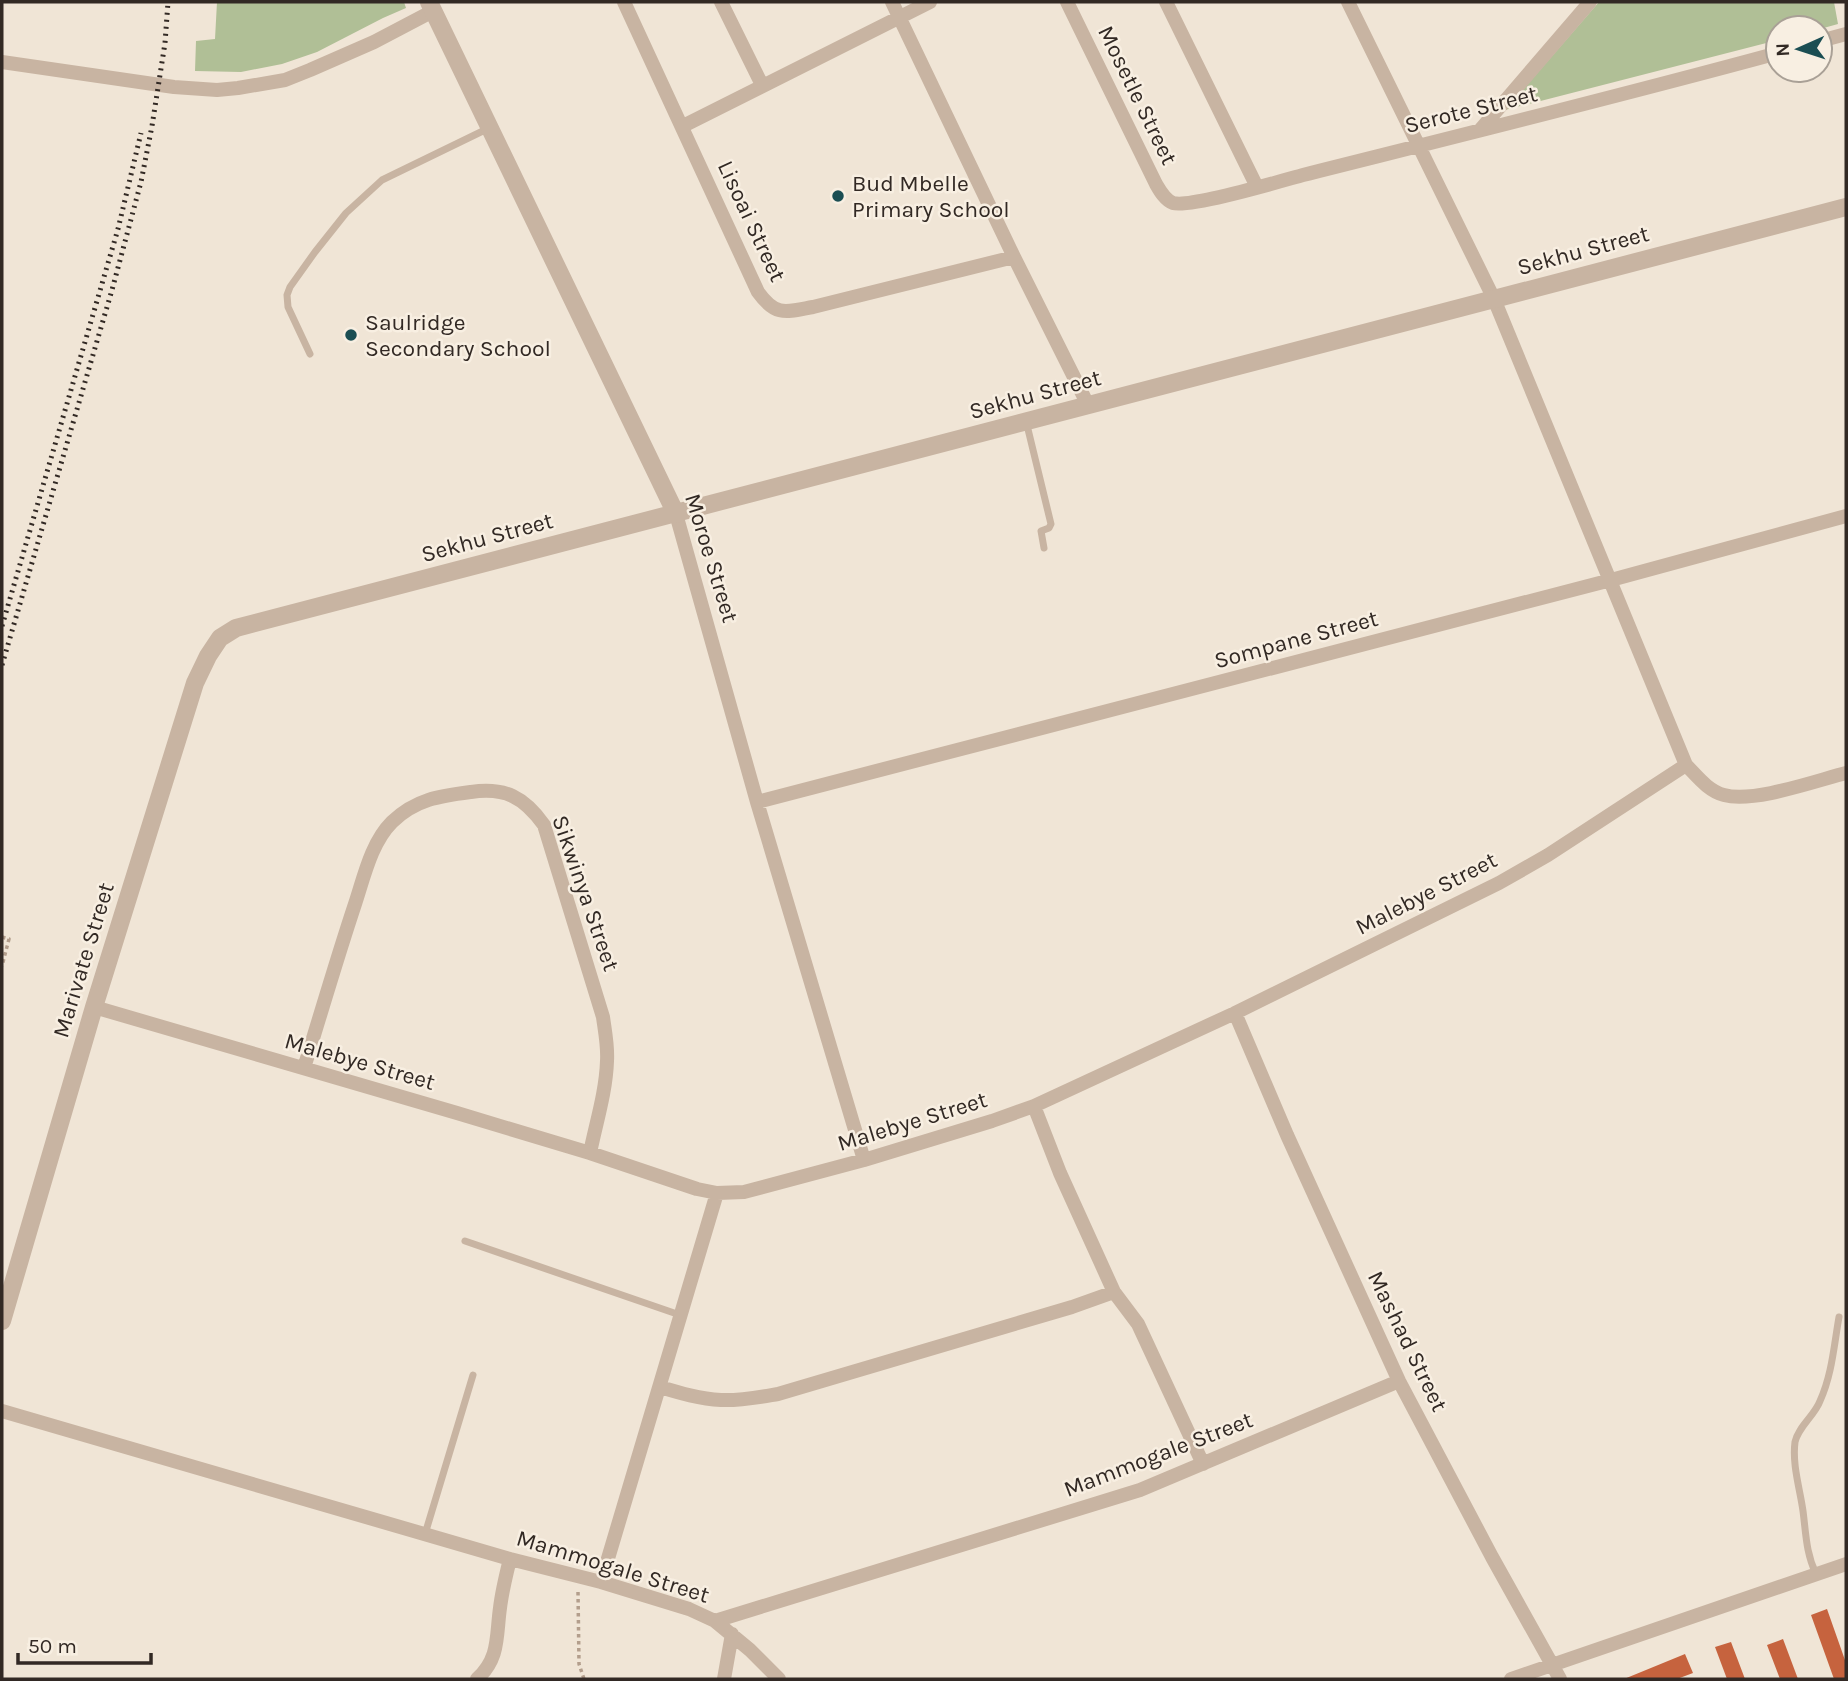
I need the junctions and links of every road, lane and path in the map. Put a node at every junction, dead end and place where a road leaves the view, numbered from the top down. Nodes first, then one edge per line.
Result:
1 (625, 2) edge
2 (721, 2) edge
3 (892, 2) edge
4 (930, 2) edge
5 (1067, 2) edge
6 (1166, 2) edge
7 (1590, 2) edge
8 (1354, 5) edge
9 (431, 6) edge
10 (899, 17) junction
11 (1764, 56) edge
12 (2, 62) edge
13 (762, 85) junction
14 (683, 126) junction
15 (490, 128) junction
16 (1480, 130) junction
17 (1419, 146) junction
18 (1257, 187) junction
19 (1173, 203) joint
20 (1846, 207) edge
21 (1014, 257) junction
22 (1494, 299) junction
23 (310, 354) dead end
24 (1088, 405) junction
25 (1026, 421) junction
26 (676, 514) junction
27 (1846, 516) edge
28 (1044, 548) dead end
29 (1611, 580) junction
30 (236, 628) joint
31 (1686, 765) junction
32 (1846, 773) edge
33 (757, 802) junction
34 (2, 937) edge
35 (2, 966) edge
36 (94, 1007) junction
37 (1235, 1013) junction
38 (304, 1068) junction
39 (1034, 1106) junction
40 (590, 1153) junction
41 (864, 1160) junction
42 (717, 1193) junction
43 (465, 1241) dead end
44 (1114, 1292) junction
45 (681, 1315) junction
46 (1839, 1317) dead end
47 (2, 1321) edge
48 (474, 1375) dead end
49 (1399, 1381) junction
50 (660, 1387) junction
51 (2, 1412) edge
52 (1203, 1464) junction
53 (425, 1534) junction
54 (510, 1559) junction
55 (1846, 1564) edge
56 (1816, 1574) junction
57 (578, 1576) junction
58 (601, 1582) junction
59 (715, 1621) junction
60 (732, 1634) junction
61 (1552, 1665) junction
62 (477, 1679) edge
63 (584, 1679) edge
64 (724, 1679) edge
65 (779, 1679) edge
66 (1511, 1679) edge
67 (1560, 1679) edge

1 - 14 street, Lisoai Street
2 - 13 street
3 - 10 street
4 - 10 street
5 - 19 street, Mosetle Street
6 - 18 street
7 - 16 street
8 - 17 street
9 - 12 street
9 - 15 street, Moroe Street
10 - 13 street
10 - 21 street
11 - 16 street, Serote Street
13 - 14 street
14 - 21 street, Lisoai Street
15 - 23 lane
15 - 26 street, Moroe Street
16 - 17 street, Serote Street
17 - 18 street, Serote Street
17 - 22 street
18 - 19 street, Serote Street
20 - 22 street, Sekhu Street
21 - 24 street
22 - 24 street, Sekhu Street
22 - 29 street
24 - 25 street, Sekhu Street
25 - 26 street, Sekhu Street
25 - 28 lane
26 - 30 street, Sekhu Street
26 - 33 street, Moroe Street
27 - 29 street, Sompane Street
29 - 31 street
29 - 33 street, Sompane Street
30 - 36 street, Marivate Street
31 - 32 street
31 - 37 street, Malebye Street
33 - 41 street, Moroe Street
34 - 35 path
36 - 38 street, Malebye Street
36 - 47 street, Marivate Street
37 - 39 street, Malebye Street
37 - 49 street, Mashad Street
38 - 40 street, Malebye Street
38 - 40 street, Sikwinya Street
39 - 41 street, Malebye Street
39 - 44 street
40 - 42 street, Malebye Street
41 - 42 street, Malebye Street
42 - 45 street
43 - 45 lane
44 - 50 street
44 - 52 street
45 - 50 street
46 - 56 lane
48 - 53 lane
49 - 52 street, Mammogale Street
49 - 61 street, Mashad Street
50 - 58 street
51 - 53 street, Mammogale Street
52 - 59 street, Mammogale Street
53 - 54 street, Mammogale Street
54 - 57 street, Mammogale Street
54 - 62 street
55 - 56 street
56 - 61 street
57 - 58 street, Mammogale Street
57 - 63 path
58 - 59 street, Mammogale Street
59 - 60 street
60 - 64 street
60 - 65 street
61 - 66 street
61 - 67 street, Mashad Street

